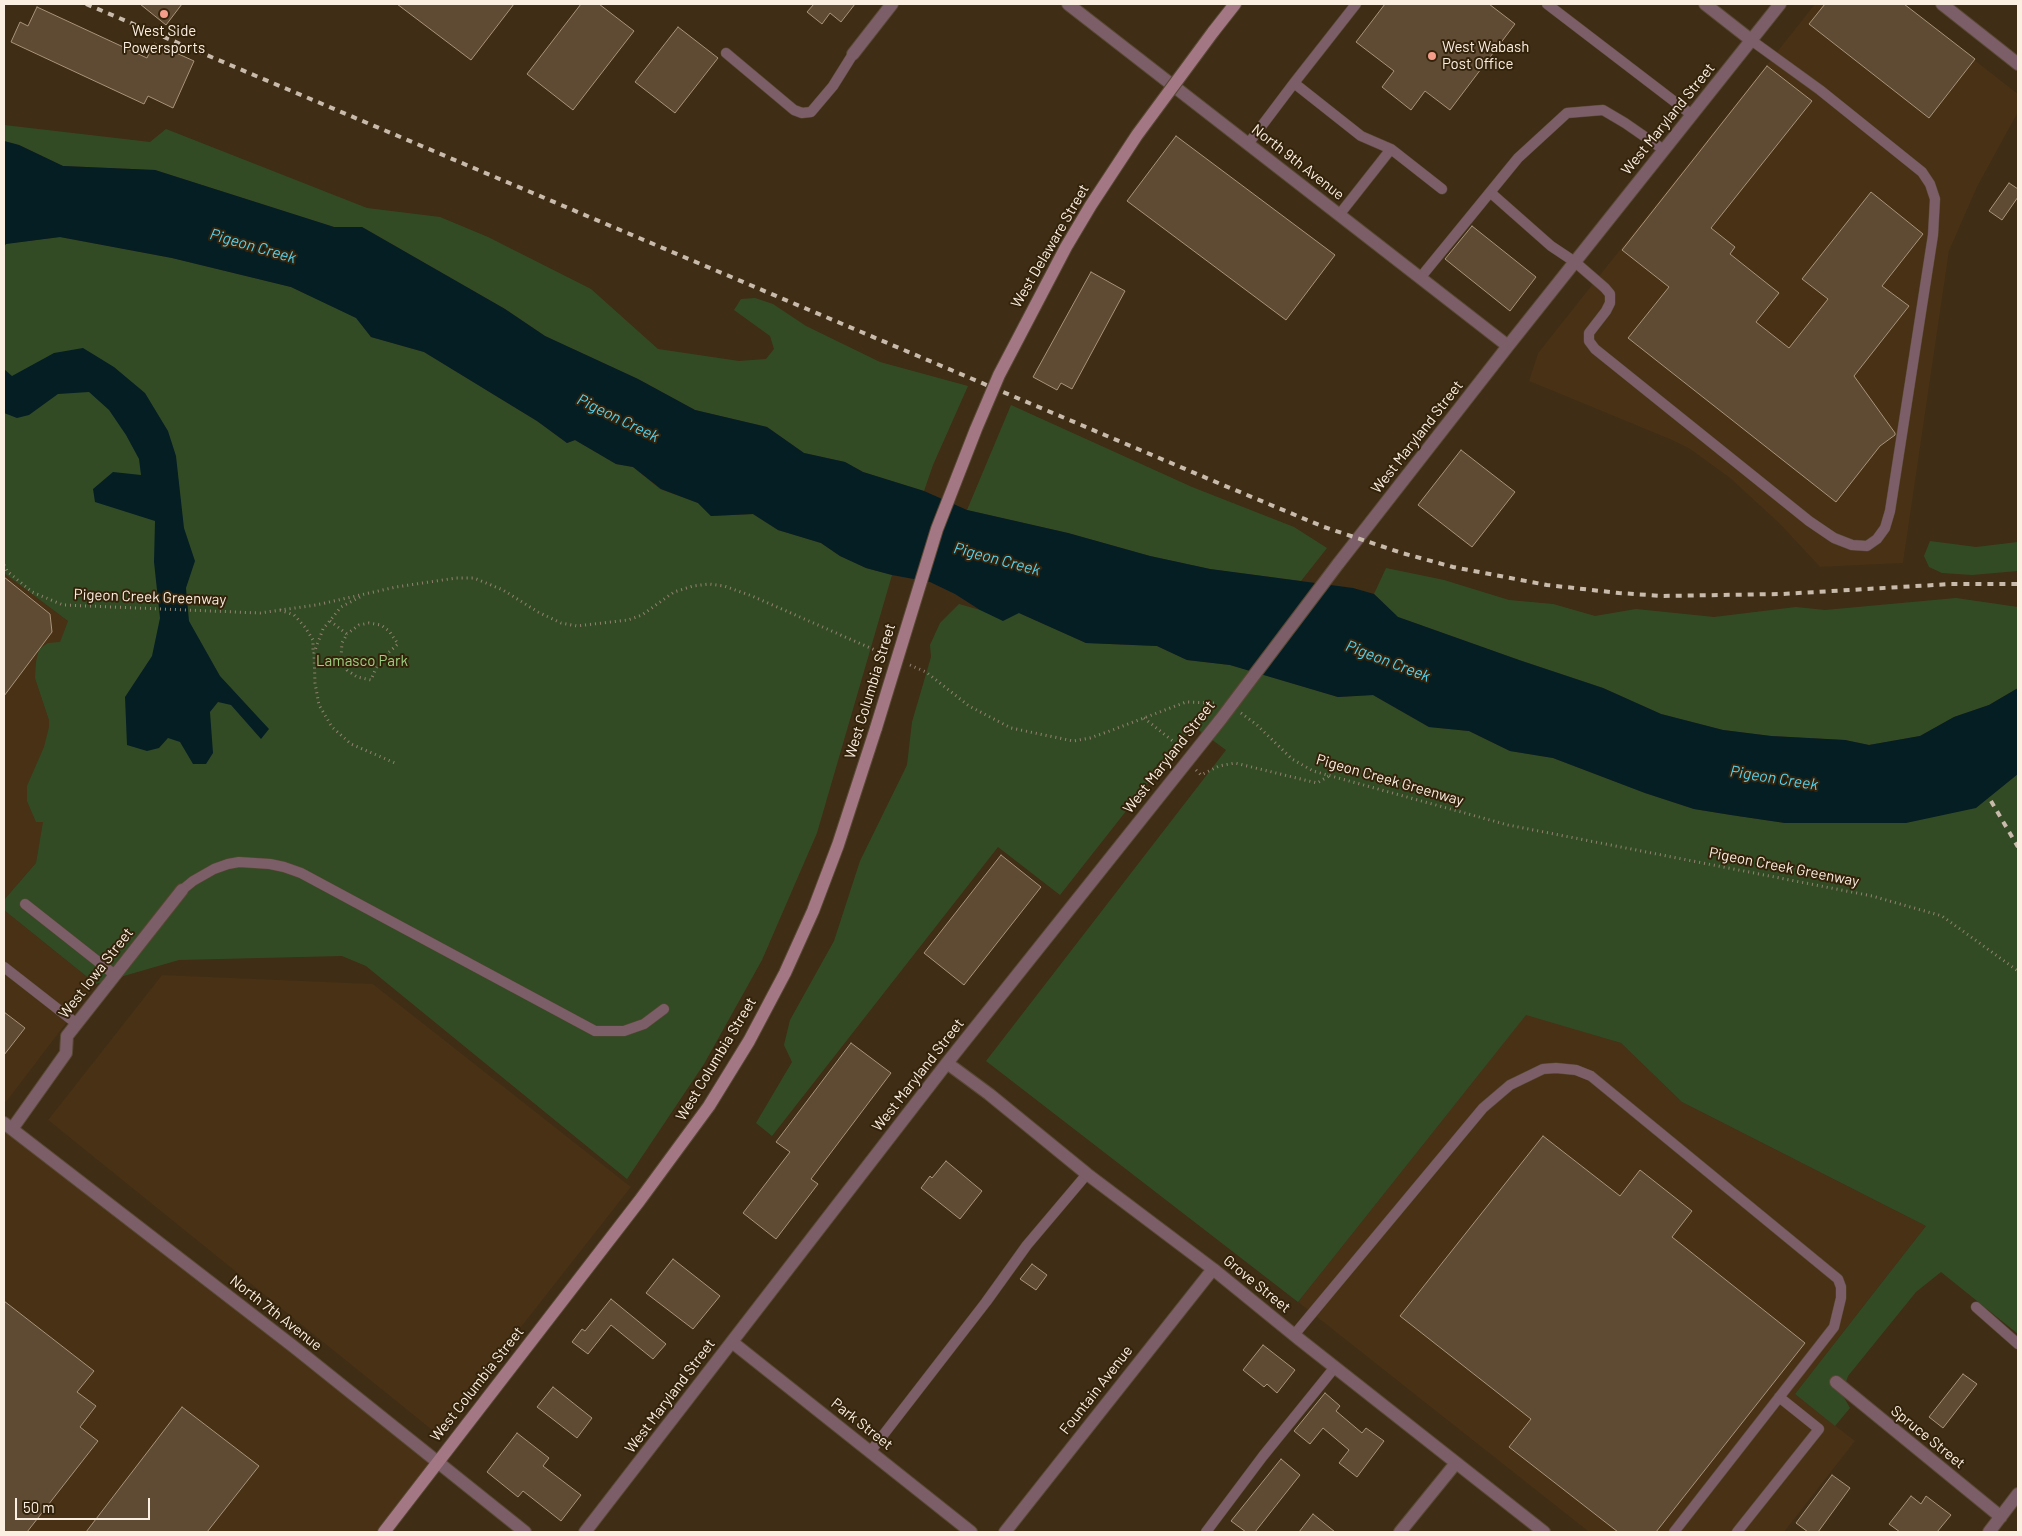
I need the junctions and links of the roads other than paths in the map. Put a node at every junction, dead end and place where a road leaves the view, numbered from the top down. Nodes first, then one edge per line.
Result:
1 (892, 4) edge
2 (1068, 4) edge
3 (1235, 4) edge
4 (1356, 4) edge
5 (1547, 4) edge
6 (1705, 4) edge
7 (1942, 4) edge
8 (1776, 5) edge
9 (1751, 40) junction
10 (726, 53) dead end
11 (853, 54) joint
12 (2018, 64) edge
13 (1294, 83) junction
14 (1692, 115) junction
15 (1248, 144) junction
16 (1391, 149) junction
17 (1664, 150) junction
18 (1442, 189) dead end
19 (1490, 193) junction
20 (1339, 215) junction
21 (1575, 262) junction
22 (1420, 278) junction
23 (1508, 346) junction
24 (937, 529) joint
25 (182, 890) joint
26 (24, 904) dead end
27 (4, 967) edge
28 (115, 975) junction
29 (664, 1009) dead end
30 (77, 1024) junction
31 (947, 1063) junction
32 (8, 1126) edge
33 (1087, 1174) junction
34 (1213, 1269) junction
35 (1976, 1307) dead end
36 (1294, 1335) junction
37 (732, 1342) junction
38 (2018, 1344) edge
39 (1335, 1368) junction
40 (1836, 1382) dead end
41 (1779, 1397) junction
42 (870, 1452) junction
43 (437, 1463) junction
44 (1456, 1463) junction
45 (2018, 1494) edge
46 (2001, 1517) junction
47 (384, 1532) edge
48 (525, 1532) edge
49 (585, 1532) edge
50 (971, 1532) edge
51 (1005, 1532) edge
52 (1206, 1532) edge
53 (1400, 1532) edge
54 (1544, 1532) edge
55 (1674, 1532) edge
56 (1737, 1532) edge
57 (1989, 1532) edge

1 - 11 street
2 - 15 street, North 9th Avenue
3 - 24 main road, West Delaware Street, bridge
4 - 13 lane
5 - 14 lane
6 - 9 street
7 - 12 street
8 - 9 street, West Maryland Street
9 - 14 street, West Maryland Street
9 - 21 lane
10 - 11 lane
13 - 15 lane
13 - 16 lane
14 - 17 street, West Maryland Street
15 - 20 street, North 9th Avenue
16 - 18 lane
16 - 20 lane
17 - 19 lane
17 - 21 street, West Maryland Street
19 - 21 lane
19 - 22 lane
20 - 22 street, North 9th Avenue
21 - 23 street, West Maryland Street
22 - 23 street, North 9th Avenue
23 - 31 street, West Maryland Street, bridge
24 - 43 main road, West Columbia Street, bridge
25 - 28 street, West Iowa Street
25 - 29 lane
26 - 28 lane
27 - 30 lane
28 - 30 street, West Iowa Street
30 - 32 street, West Iowa Street
31 - 33 street, Grove Street
31 - 37 street, West Maryland Street
32 - 43 street, North 7th Avenue
33 - 34 street, Grove Street
33 - 42 lane
34 - 36 street, Grove Street
34 - 51 street, Fountain Avenue
35 - 38 lane
36 - 39 street, Grove Street
36 - 41 lane
37 - 42 street, Park Street
37 - 49 street, West Maryland Street
39 - 44 street, Grove Street
39 - 52 lane
40 - 46 street, Spruce Street
41 - 55 lane
41 - 56 lane
42 - 50 street, Park Street
43 - 47 main road, West Columbia Street
43 - 48 street, North 7th Avenue
44 - 53 street
44 - 54 street, Grove Street
45 - 46 street
46 - 57 street

